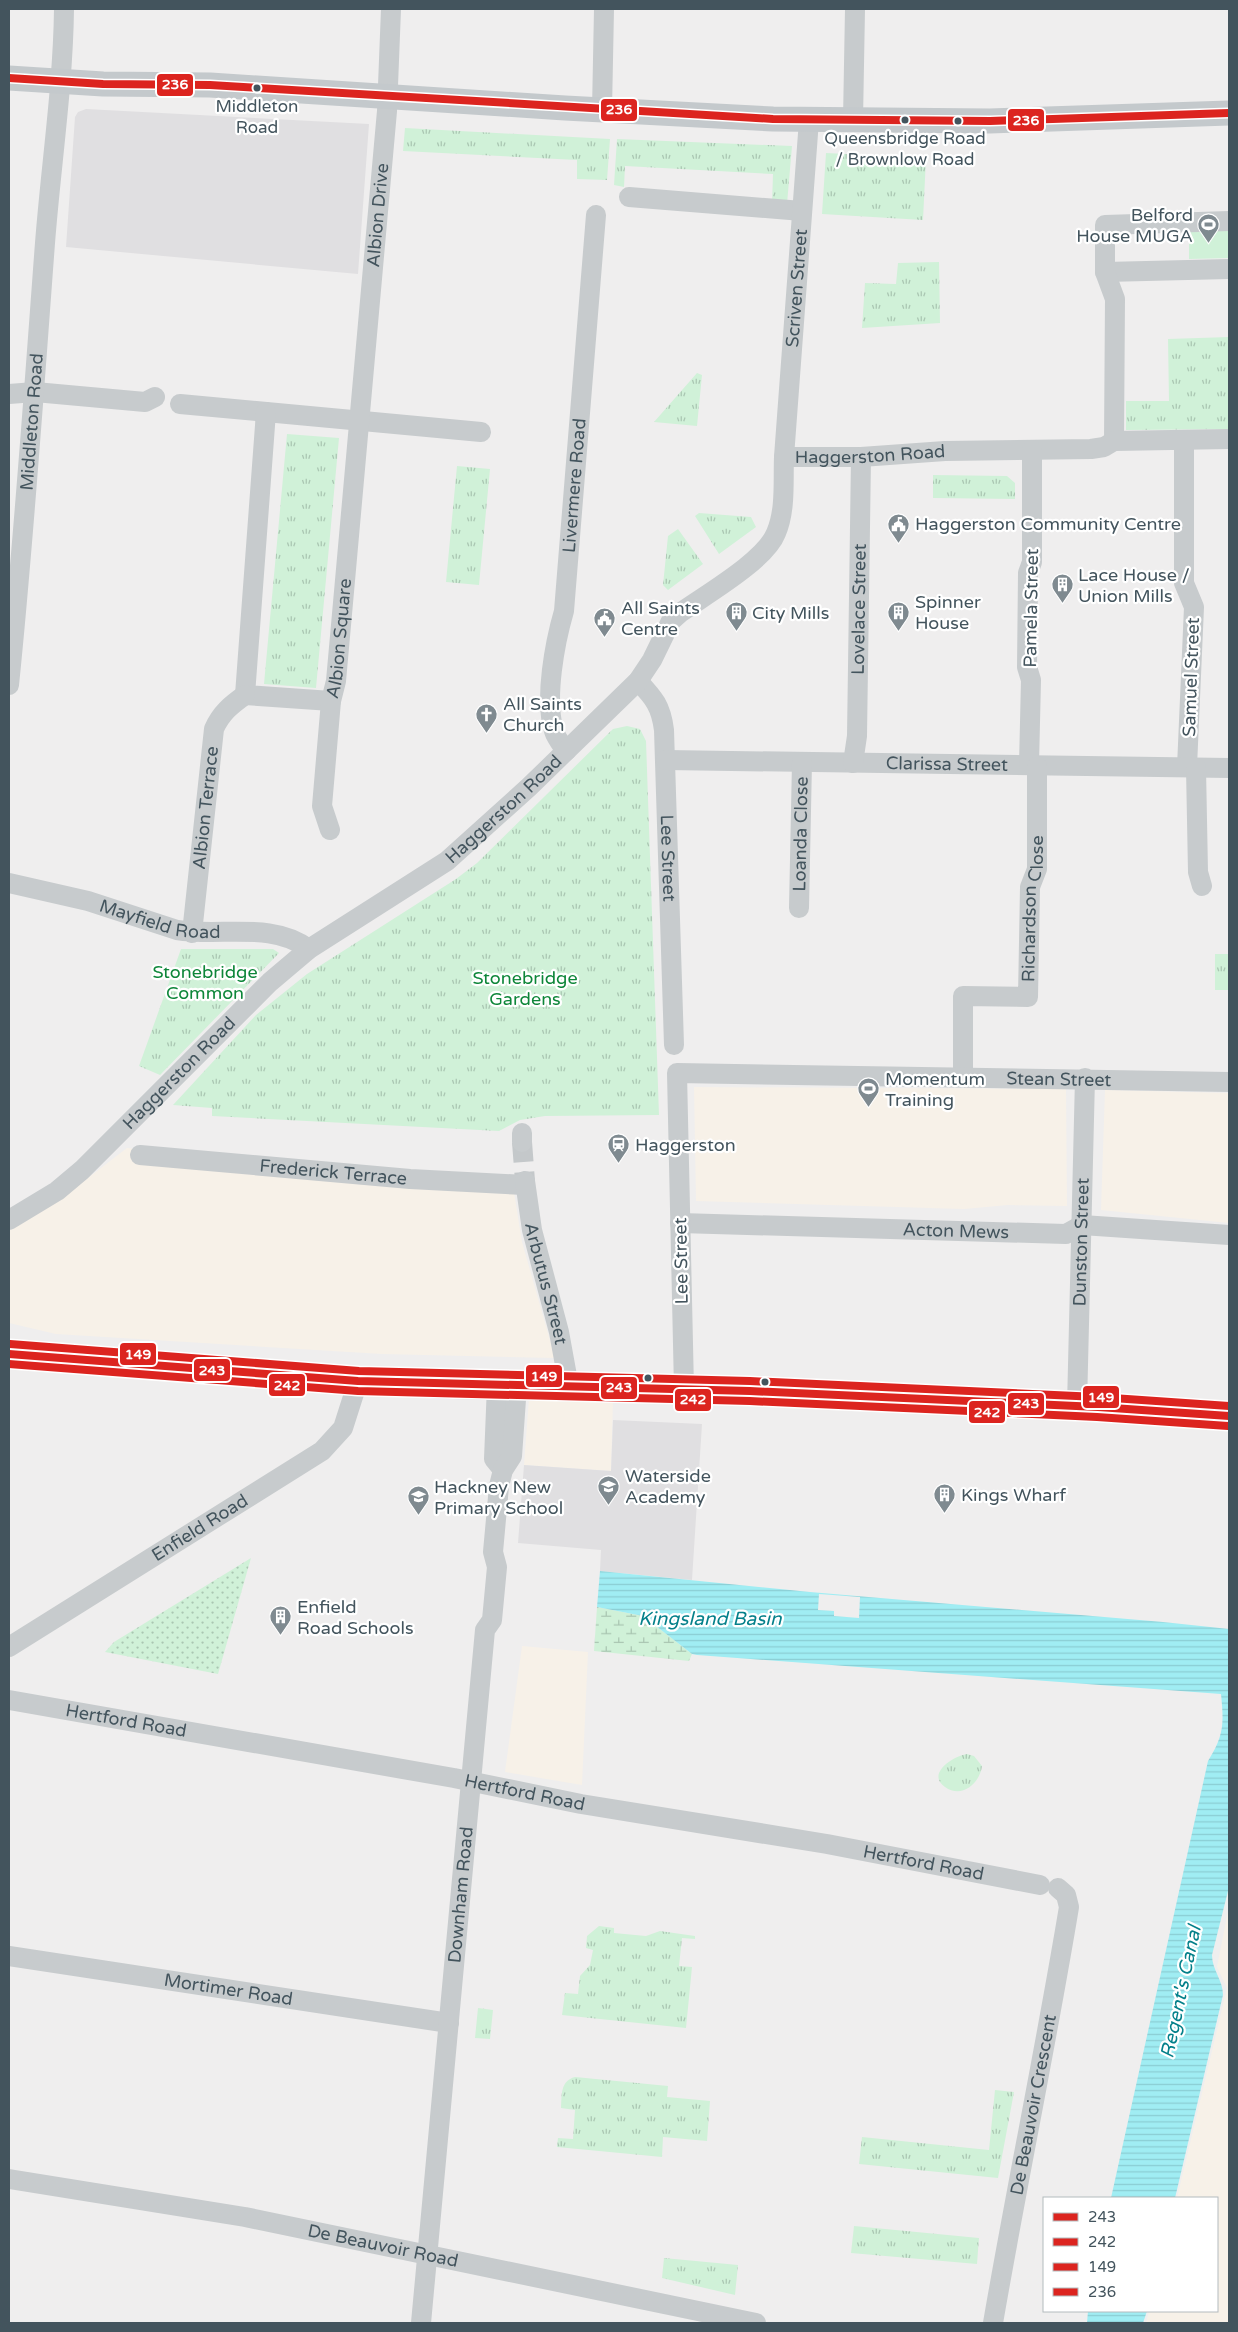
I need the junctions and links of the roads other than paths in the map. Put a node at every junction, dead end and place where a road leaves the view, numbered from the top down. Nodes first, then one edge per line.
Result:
1 (64, 9) edge
2 (392, 9) edge
3 (604, 9) edge
4 (856, 9) edge
5 (9, 78) edge
6 (61, 81) junction
7 (388, 96) junction
8 (602, 110) junction
9 (1229, 113) edge
10 (809, 120) junction
11 (853, 120) junction
12 (629, 197) dead end
13 (802, 211) junction
14 (596, 215) dead end
15 (1229, 221) edge
16 (1229, 269) edge
17 (1106, 272) junction
18 (35, 392) junction
19 (9, 394) edge
20 (155, 397) dead end
21 (180, 404) dead end
22 (266, 412) junction
23 (360, 422) junction
24 (481, 432) dead end
25 (1229, 439) edge
26 (1114, 440) junction
27 (1184, 440) junction
28 (1032, 450) junction
29 (784, 457) junction
30 (861, 457) junction
31 (14, 578) edge
32 (638, 681) junction
33 (9, 685) edge
34 (245, 695) junction
35 (331, 701) junction
36 (566, 751) junction
37 (666, 760) junction
38 (802, 762) junction
39 (853, 763) junction
40 (1033, 765) junction
41 (1192, 768) junction
42 (1229, 768) edge
43 (330, 830) dead end
44 (9, 883) edge
45 (1202, 886) dead end
46 (799, 908) dead end
47 (192, 932) junction
48 (310, 949) junction
49 (674, 1045) dead end
50 (677, 1073) joint
51 (963, 1077) junction
52 (1085, 1078) junction
53 (1229, 1082) edge
54 (140, 1155) dead end
55 (525, 1183) joint
56 (9, 1220) edge
57 (680, 1223) junction
58 (1082, 1225) junction
59 (1229, 1235) edge
60 (9, 1354) edge
61 (358, 1381) junction
62 (507, 1385) junction
63 (569, 1387) junction
64 (684, 1389) junction
65 (1077, 1406) junction
66 (1229, 1416) edge
67 (9, 1647) edge
68 (9, 1700) edge
69 (472, 1782) junction
70 (1049, 1887) joint
71 (9, 1956) edge
72 (449, 2023) junction
73 (9, 2179) edge
74 (427, 2255) junction
75 (421, 2323) edge
76 (756, 2323) edge
77 (993, 2323) edge

1 - 6 street, Middleton Road
2 - 7 street, Albion Drive
3 - 8 street
4 - 11 street
5 - 6 main road
6 - 7 main road
6 - 18 street, Middleton Road
7 - 8 main road
7 - 23 street, Albion Drive
8 - 10 main road
9 - 11 main road
10 - 11 main road
10 - 13 street, Scriven Street
12 - 13 street
13 - 29 street, Scriven Street
14 - 36 street, Livermere Road
15 - 17 street
16 - 17 street
17 - 26 street
18 - 19 street
18 - 20 street
18 - 31 street, Middleton Road
21 - 22 street
22 - 23 street
22 - 34 street
23 - 24 street
23 - 35 street, Albion Square
25 - 27 street, Haggerston Road
26 - 27 street, Haggerston Road
26 - 28 street, Haggerston Road
27 - 41 street, Samuel Street
28 - 30 street, Haggerston Road
28 - 40 street, Pamela Street
29 - 30 street, Haggerston Road
29 - 32 street, Haggerston Road
30 - 39 street, Lovelace Street
31 - 33 street, Middleton Road
32 - 36 street, Haggerston Road
32 - 37 street, Lee Street
34 - 35 street, Albion Square
34 - 47 street, Albion Terrace
35 - 43 street
36 - 48 street, Haggerston Road
37 - 38 street, Clarissa Street
37 - 49 street, Lee Street
38 - 39 street, Clarissa Street
38 - 46 street, Loanda Close
39 - 40 street, Clarissa Street
40 - 41 street, Clarissa Street
40 - 51 street, Richardson Close
41 - 42 street, Clarissa Street
41 - 45 street, Samuel Street
44 - 47 street, Mayfield Road
47 - 48 street, Mayfield Road
48 - 56 street, Haggerston Road
50 - 51 street, Stean Street
50 - 57 street, Lee Street
51 - 52 street, Stean Street
52 - 53 street, Stean Street
52 - 58 street, Dunston Street
54 - 55 street, Frederick Terrace
55 - 63 street, Arbutus Street
57 - 58 street, Acton Mews
57 - 64 street, Lee Street
58 - 59 street, Acton Mews
58 - 65 street, Dunston Street
60 - 61 highway
61 - 62 highway
61 - 67 street, Enfield Road
62 - 63 highway
62 - 69 street, Downham Road
63 - 64 highway
64 - 65 highway
65 - 66 highway
68 - 69 street, Hertford Road
69 - 70 street, Hertford Road
69 - 72 street, Downham Road
70 - 77 street, De Beauvoir Crescent
71 - 72 street, Mortimer Road
72 - 74 street, Downham Road
73 - 74 street, De Beauvoir Road
74 - 75 street, Downham Road
74 - 76 street, De Beauvoir Road

